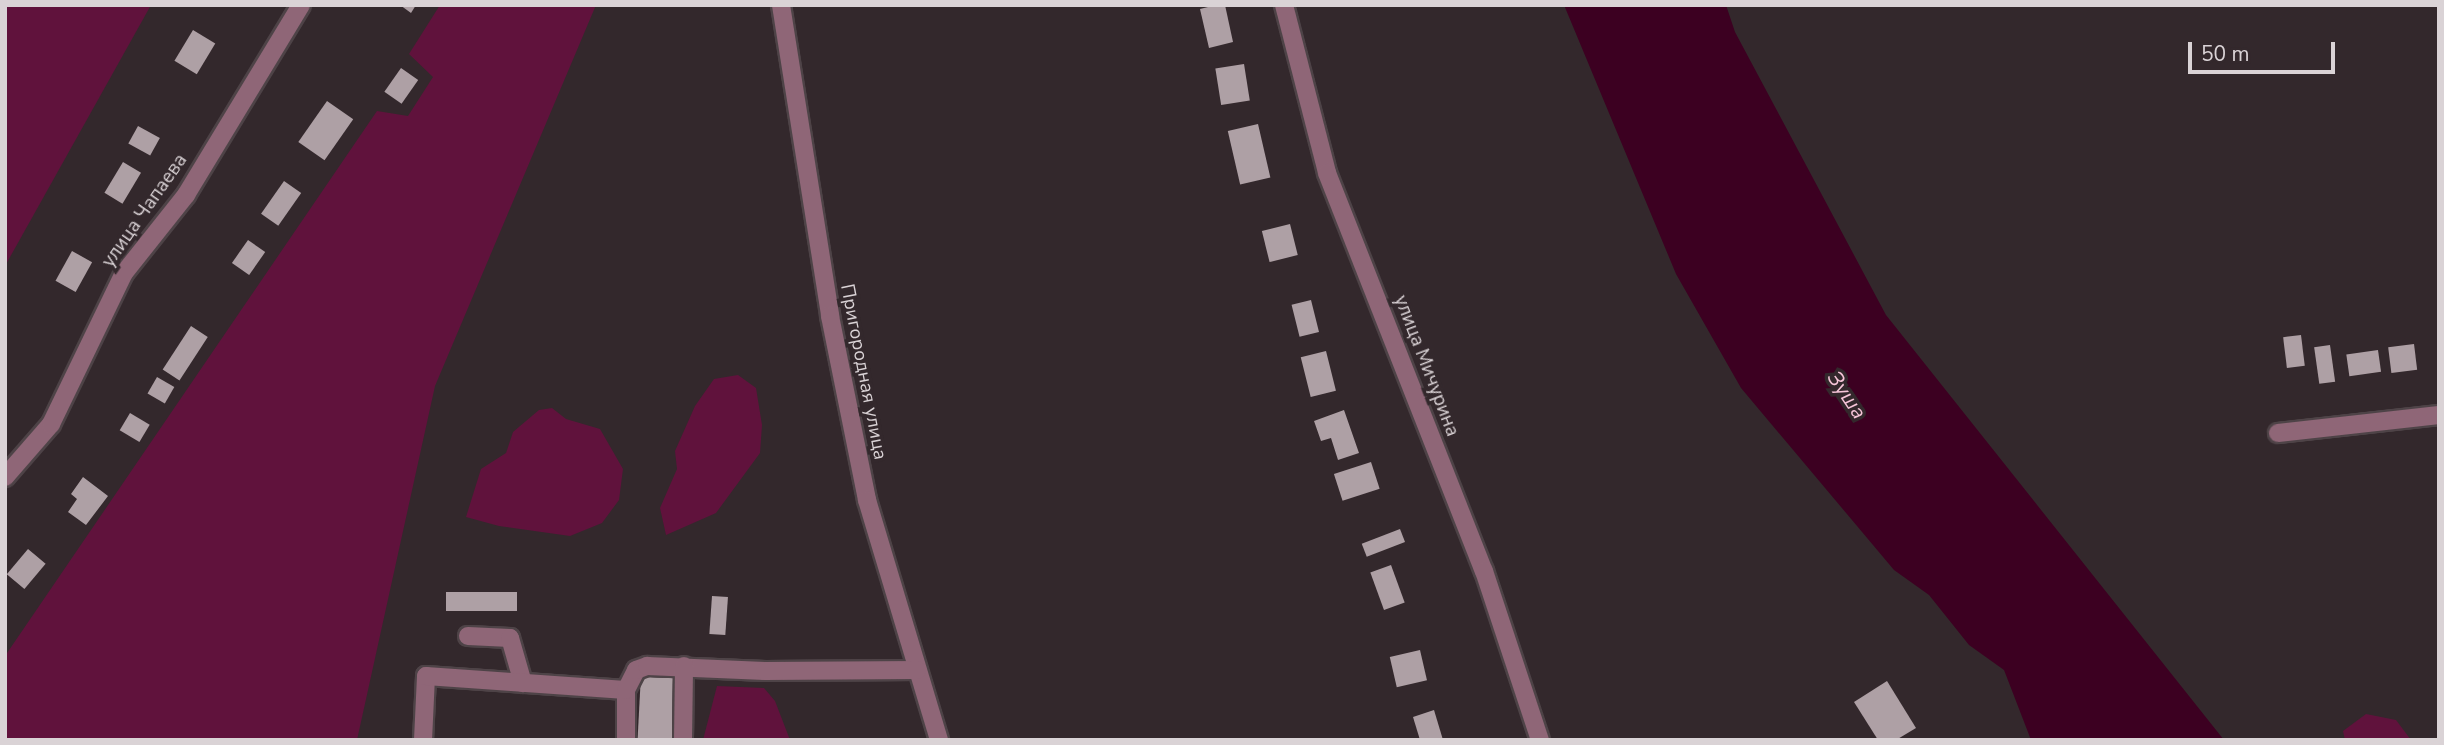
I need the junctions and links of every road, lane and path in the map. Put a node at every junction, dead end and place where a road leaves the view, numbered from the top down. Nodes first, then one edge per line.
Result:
1 (301, 5) edge
2 (781, 5) edge
3 (1284, 5) edge
4 (2439, 415) edge
5 (2278, 433) dead end
6 (5, 477) edge
7 (468, 636) dead end
8 (684, 666) junction
9 (917, 670) junction
10 (523, 683) junction
11 (626, 690) junction
12 (423, 740) edge
13 (626, 740) edge
14 (682, 740) edge
15 (939, 740) edge
16 (1540, 740) edge

1 - 6 street, улица Чапаева
2 - 9 street, Пригородная улица
3 - 16 street, улица Мичурина
4 - 5 street
7 - 10 street
8 - 9 street
8 - 11 street
8 - 14 street
9 - 15 street, Пригородная улица
10 - 11 street
10 - 12 street
11 - 13 street

